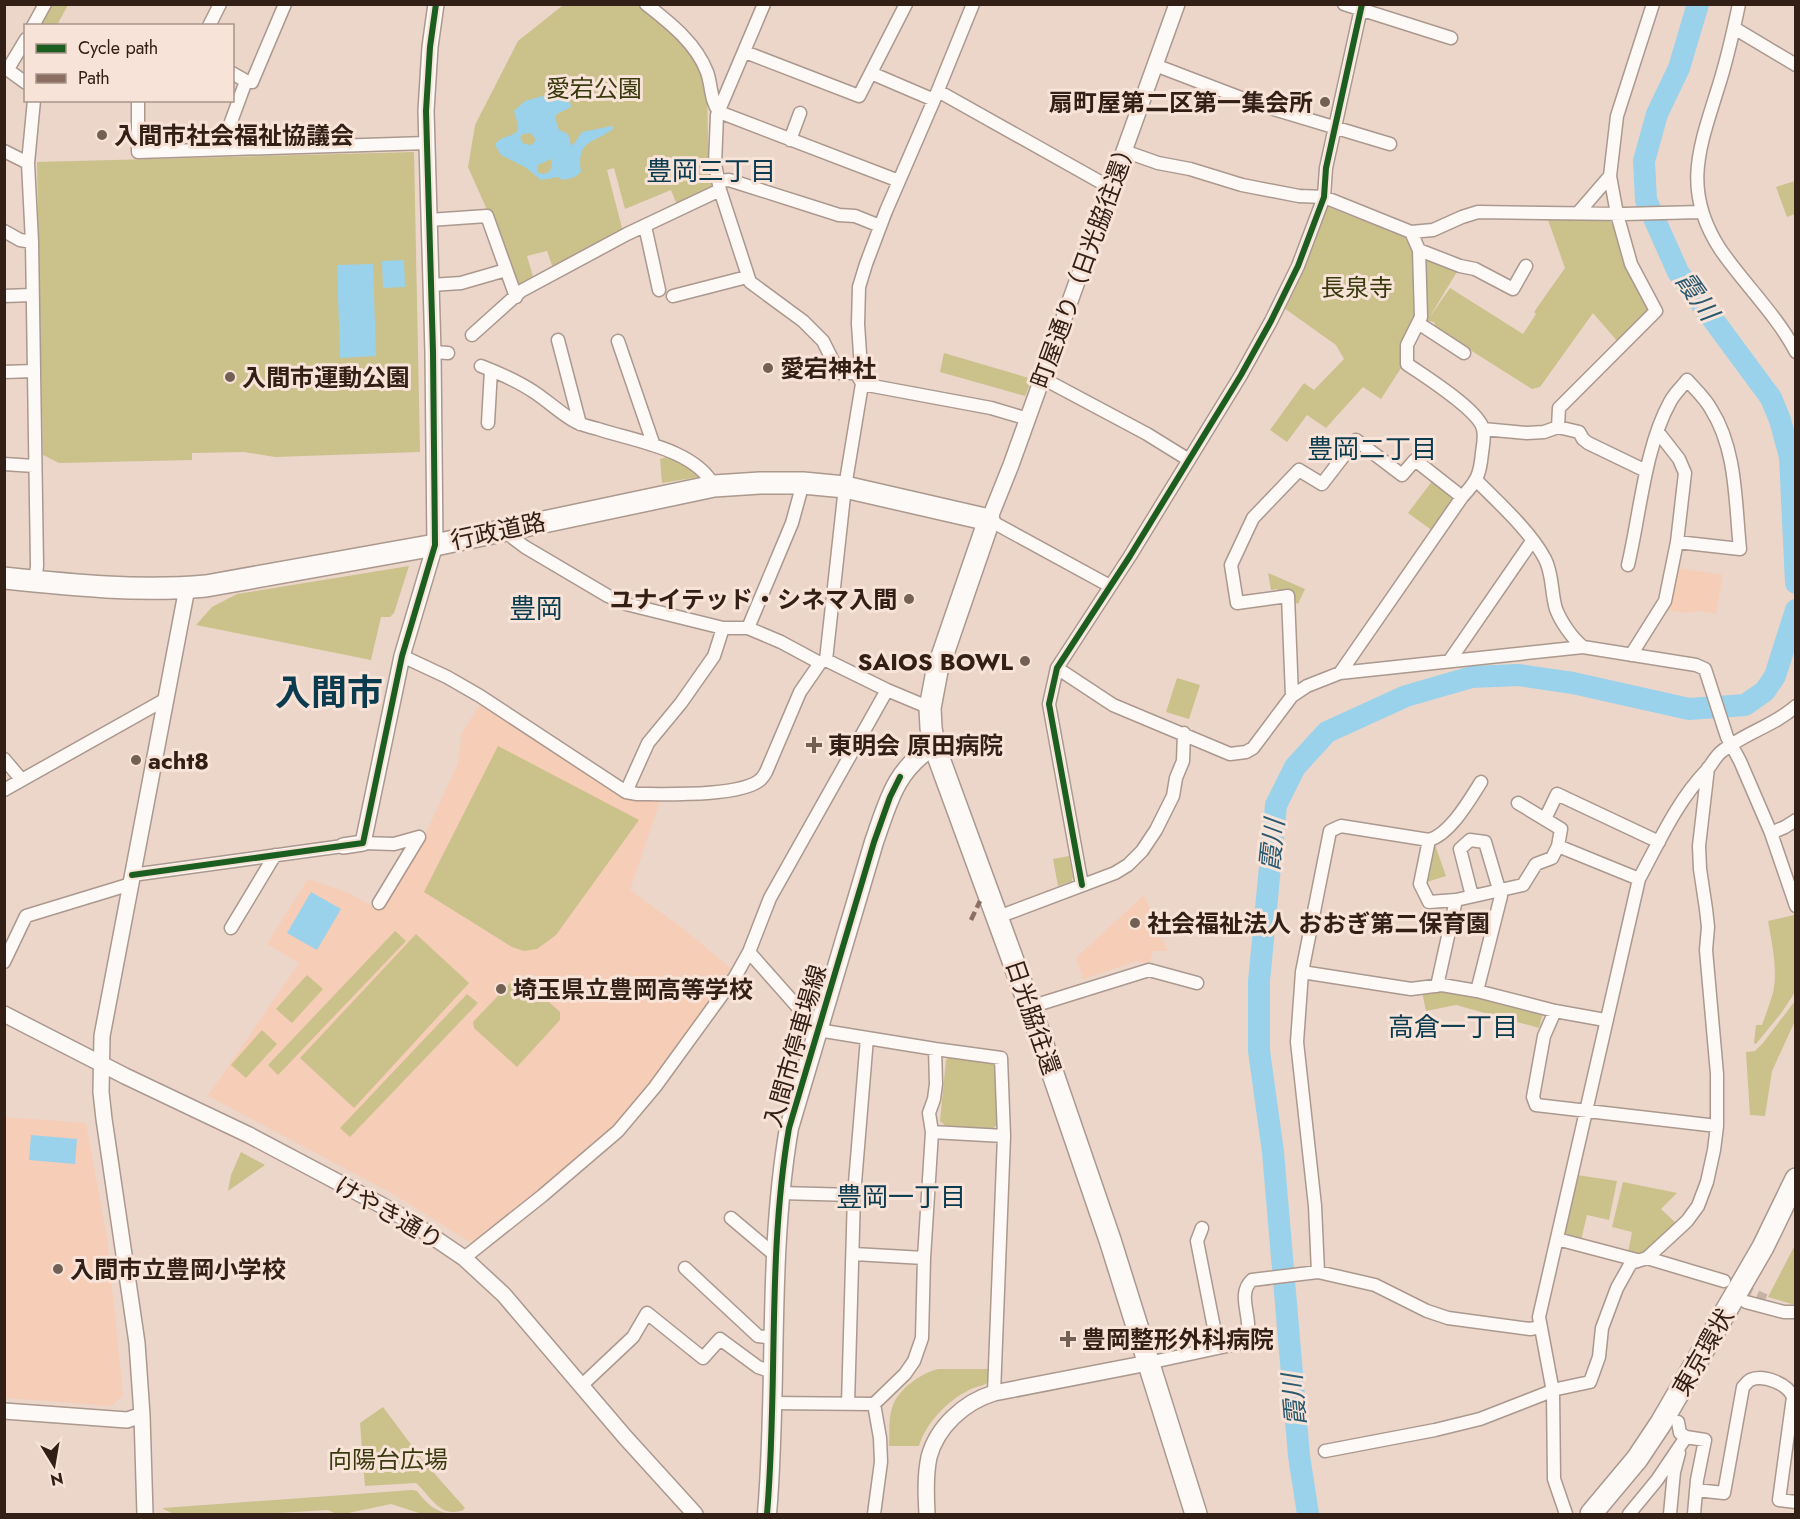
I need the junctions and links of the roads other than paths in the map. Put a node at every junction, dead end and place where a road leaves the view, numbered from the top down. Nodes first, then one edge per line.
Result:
1 (220, 4) edge
2 (285, 4) edge
3 (436, 4) edge
4 (646, 4) edge
5 (764, 4) edge
6 (906, 4) edge
7 (973, 4) edge
8 (1176, 4) edge
9 (1344, 4) edge
10 (1653, 4) edge
11 (1739, 4) edge
12 (43, 6) edge
13 (1361, 7) edge
14 (34, 24) edge
15 (210, 24) edge
16 (1734, 28) junction
17 (1451, 38) dead end
18 (24, 42) edge
19 (745, 52) junction
20 (1155, 65) junction
21 (1796, 65) edge
22 (6, 68) edge
23 (234, 73) edge
24 (871, 73) junction
25 (246, 81) junction
26 (24, 82) edge
27 (936, 96) junction
28 (34, 102) edge
29 (138, 102) edge
30 (719, 112) junction
31 (800, 113) dead end
32 (1335, 128) junction
33 (790, 140) junction
34 (427, 143) junction
35 (1390, 144) dead end
36 (221, 148) junction
37 (4, 151) edge
38 (1124, 151) junction
39 (28, 163) junction
40 (1610, 176) junction
41 (899, 181) junction
42 (719, 185) junction
43 (1111, 188) junction
44 (1324, 197) junction
45 (1696, 212) junction
46 (1578, 213) junction
47 (1620, 214) junction
48 (429, 220) junction
49 (645, 226) junction
50 (880, 226) junction
51 (4, 231) edge
52 (1411, 232) junction
53 (32, 242) junction
54 (1419, 250) junction
55 (1526, 266) dead end
56 (506, 270) junction
57 (747, 277) junction
58 (431, 285) junction
59 (659, 290) dead end
60 (32, 295) junction
61 (4, 296) edge
62 (673, 296) dead end
63 (516, 297) junction
64 (1418, 323) junction
65 (472, 335) dead end
66 (558, 340) dead end
67 (618, 341) dead end
68 (1796, 352) edge
69 (1464, 353) dead end
70 (34, 371) junction
71 (4, 372) edge
72 (1042, 378) junction
73 (862, 384) junction
74 (1028, 419) junction
75 (488, 423) dead end
76 (580, 424) junction
77 (1558, 427) junction
78 (1483, 429) junction
79 (1658, 432) junction
80 (653, 444) junction
81 (1189, 460) junction
82 (4, 464) edge
83 (34, 466) junction
84 (1646, 471) junction
85 (1477, 481) junction
86 (803, 483) junction
87 (714, 486) junction
88 (845, 487) junction
89 (1462, 497) junction
90 (989, 520) junction
91 (510, 529) junction
92 (1532, 542) junction
93 (1677, 542) junction
94 (435, 545) junction
95 (1628, 565) dead end
96 (4, 578) edge
97 (35, 581) junction
98 (1110, 586) junction
99 (187, 588) junction
100 (723, 628) junction
101 (748, 628) junction
102 (1583, 647) junction
103 (1631, 655) junction
104 (402, 656) junction
105 (1450, 660) junction
106 (823, 661) junction
107 (1057, 668) junction
108 (1340, 672) junction
109 (887, 690) junction
110 (1293, 696) junction
111 (166, 699) junction
112 (1796, 706) edge
113 (930, 708) junction
114 (1184, 733) junction
115 (1729, 741) junction
116 (934, 745) junction
117 (4, 759) edge
118 (1708, 768) junction
119 (21, 779) junction
120 (1481, 782) dead end
121 (4, 790) edge
122 (626, 792) junction
123 (1518, 803) dead end
124 (1545, 819) junction
125 (1796, 820) edge
126 (1771, 833) junction
127 (1429, 840) junction
128 (1659, 842) junction
129 (363, 843) junction
130 (343, 846) joint
131 (1558, 846) junction
132 (275, 855) junction
133 (1639, 879) junction
134 (132, 880) junction
135 (1082, 885) junction
136 (1498, 890) junction
137 (1472, 896) junction
138 (1456, 900) junction
139 (379, 903) dead end
140 (1796, 906) edge
141 (998, 917) junction
142 (231, 928) dead end
143 (749, 952) junction
144 (4, 962) edge
145 (1302, 972) junction
146 (1197, 983) dead end
147 (1437, 986) junction
148 (1477, 991) junction
149 (1030, 1007) junction
150 (1555, 1011) junction
151 (4, 1014) edge
152 (1605, 1020) junction
153 (819, 1030) junction
154 (867, 1038) junction
155 (935, 1049) junction
156 (101, 1064) junction
157 (1586, 1111) junction
158 (1717, 1126) junction
159 (932, 1132) junction
160 (1004, 1136) junction
161 (1796, 1179) edge
162 (780, 1192) junction
163 (854, 1195) junction
164 (1796, 1207) edge
165 (731, 1218) dead end
166 (1202, 1228) dead end
167 (1557, 1239) junction
168 (854, 1254) junction
169 (776, 1256) junction
170 (464, 1258) junction
171 (924, 1258) junction
172 (1642, 1259) junction
173 (685, 1268) dead end
174 (1314, 1272) junction
175 (1724, 1281) tunnel mouth
176 (1755, 1301) junction
177 (1796, 1307) edge
178 (1796, 1312) edge
179 (1541, 1327) junction
180 (773, 1338) junction
181 (1218, 1348) junction
182 (1148, 1363) junction
183 (772, 1372) junction
184 (581, 1386) junction
185 (1553, 1392) junction
186 (994, 1393) junction
187 (771, 1403) junction
188 (848, 1404) junction
189 (874, 1404) junction
190 (4, 1411) edge
191 (142, 1415) junction
192 (1682, 1434) junction
193 (1325, 1451) dead end
194 (1696, 1490) junction
195 (1796, 1502) edge
196 (145, 1515) edge
197 (695, 1515) edge
198 (767, 1515) edge
199 (874, 1515) edge
200 (927, 1515) edge
201 (1196, 1515) edge
202 (1566, 1515) edge
203 (1591, 1515) edge
204 (1608, 1515) edge
205 (1629, 1515) edge
206 (1671, 1515) edge
207 (1694, 1515) edge

1 - 15 street
2 - 25 street
3 - 34 street
4 - 30 street
5 - 19 street
6 - 24 street
7 - 27 street
8 - 20 street, 町屋通り（日光脇往還）
9 - 13 street
10 - 40 street
11 - 16 street
12 - 14 street
13 - 17 street
13 - 32 street
16 - 21 street
16 - 45 street
18 - 22 street
19 - 24 street
19 - 30 street
20 - 32 street
20 - 38 street, 町屋通り（日光脇往還）
22 - 26 street
23 - 25 street
24 - 27 street
25 - 36 street
27 - 41 street
27 - 43 street
28 - 39 street
29 - 36 street
30 - 33 street
30 - 42 street
31 - 33 street
32 - 35 street
32 - 44 street
33 - 41 street
34 - 36 street
34 - 48 street
37 - 39 street
38 - 43 street, 町屋通り（日光脇往還）
38 - 44 street
39 - 53 street
40 - 46 street
40 - 47 street
41 - 50 street
42 - 49 street
42 - 50 street
42 - 57 street
43 - 72 street, 町屋通り（日光脇往還）
44 - 52 street
44 - 81 street
45 - 47 street
45 - 68 street
46 - 47 street
46 - 52 street
47 - 77 street
48 - 56 street
48 - 58 street
49 - 59 street
49 - 63 street
50 - 73 street
51 - 53 street
52 - 54 street
53 - 60 street
54 - 55 street
54 - 64 street
56 - 58 street
56 - 63 street
57 - 62 street
57 - 73 street
58 - 94 street
60 - 61 street
60 - 70 street
63 - 65 street
64 - 69 street
64 - 78 street
66 - 76 street
67 - 80 street
70 - 71 street
70 - 83 street
72 - 74 street, 町屋通り（日光脇往還）
72 - 81 street
73 - 74 street
73 - 88 street
74 - 90 street, 町屋通り（日光脇往還）
75 - 76 street
76 - 80 street
77 - 78 street
77 - 84 street
78 - 85 street
79 - 84 street
79 - 93 street
79 - 93 street
80 - 87 street
81 - 98 street
82 - 83 street
83 - 97 street
84 - 95 street
85 - 89 street
85 - 92 street
86 - 87 highway, 行政道路
86 - 88 highway, 行政道路
86 - 101 street
87 - 91 highway, 行政道路
88 - 90 highway, 行政道路
88 - 106 street
89 - 108 street
89 - 110 street
90 - 98 street
90 - 113 highway, 日光脇往還
91 - 94 highway, 行政道路
91 - 100 street
92 - 102 street
92 - 105 street
93 - 103 street
94 - 99 highway, 行政道路
94 - 104 street
96 - 97 highway, 行政道路
97 - 99 highway, 行政道路
98 - 107 street
99 - 111 street
100 - 101 street
100 - 122 street
101 - 106 street
102 - 103 street
102 - 105 street
103 - 115 street
104 - 122 street
104 - 129 street
105 - 108 street
106 - 109 street
106 - 122 street
107 - 114 street
107 - 135 street
108 - 110 street
109 - 113 street
109 - 143 street
110 - 114 street
111 - 119 street
111 - 134 street
112 - 115 street
113 - 116 highway, 日光脇往還
114 - 135 street
115 - 118 street
115 - 126 street
116 - 141 highway, 日光脇往還
116 - 153 main road, 入間市停車場線
117 - 119 street
118 - 128 street
118 - 158 street
119 - 121 street
120 - 127 street
123 - 124 street
124 - 128 street
124 - 131 street
125 - 126 street
126 - 140 street
127 - 138 street
127 - 145 street
128 - 133 street
129 - 130 street
129 - 139 street
130 - 132 street
131 - 133 street
131 - 136 street
132 - 134 street
132 - 142 street
133 - 152 street
134 - 144 street
134 - 156 street
135 - 141 street
136 - 137 street
136 - 137 street
136 - 148 street
137 - 138 street
138 - 147 street
141 - 149 highway, 日光脇往還
143 - 153 street
143 - 170 street
145 - 147 street
145 - 174 street
146 - 149 street
147 - 148 street
148 - 150 street
149 - 182 highway, 日光脇往還
150 - 152 street
150 - 157 street
151 - 156 street, けやき通り
152 - 157 street
153 - 154 street
153 - 162 main road, 入間市停車場線
154 - 155 street
154 - 163 street
155 - 159 street
155 - 160 street
156 - 170 street, けやき通り
156 - 191 street
157 - 158 street
157 - 167 street
158 - 172 street
159 - 160 street
159 - 171 street
160 - 186 street
161 - 203 highway, 東京環状
162 - 163 street
162 - 169 main road, 入間市停車場線
163 - 168 street
164 - 176 highway, 東京環状
165 - 169 street
166 - 181 street
167 - 172 street
167 - 179 street
168 - 171 street
168 - 188 street
169 - 180 main road, 入間市停車場線
170 - 184 street, けやき通り
171 - 189 street
172 - 175 street
172 - 185 street
173 - 180 street
174 - 179 street
174 - 181 street
176 - 177 street
176 - 178 street
176 - 192 highway, 東京環状
179 - 185 street
180 - 183 main road, 入間市停車場線
181 - 182 street
182 - 186 street
182 - 201 highway, 日光脇往還
183 - 184 street
183 - 187 main road, 入間市停車場線
184 - 197 street, けやき通り
185 - 193 street
185 - 202 street
186 - 200 street
187 - 188 street
187 - 198 main road, 入間市停車場線
188 - 189 street
189 - 199 street
190 - 191 street
191 - 196 street
192 - 194 street
192 - 204 highway, 東京環状
192 - 205 street
192 - 206 street
194 - 195 street
194 - 207 street

